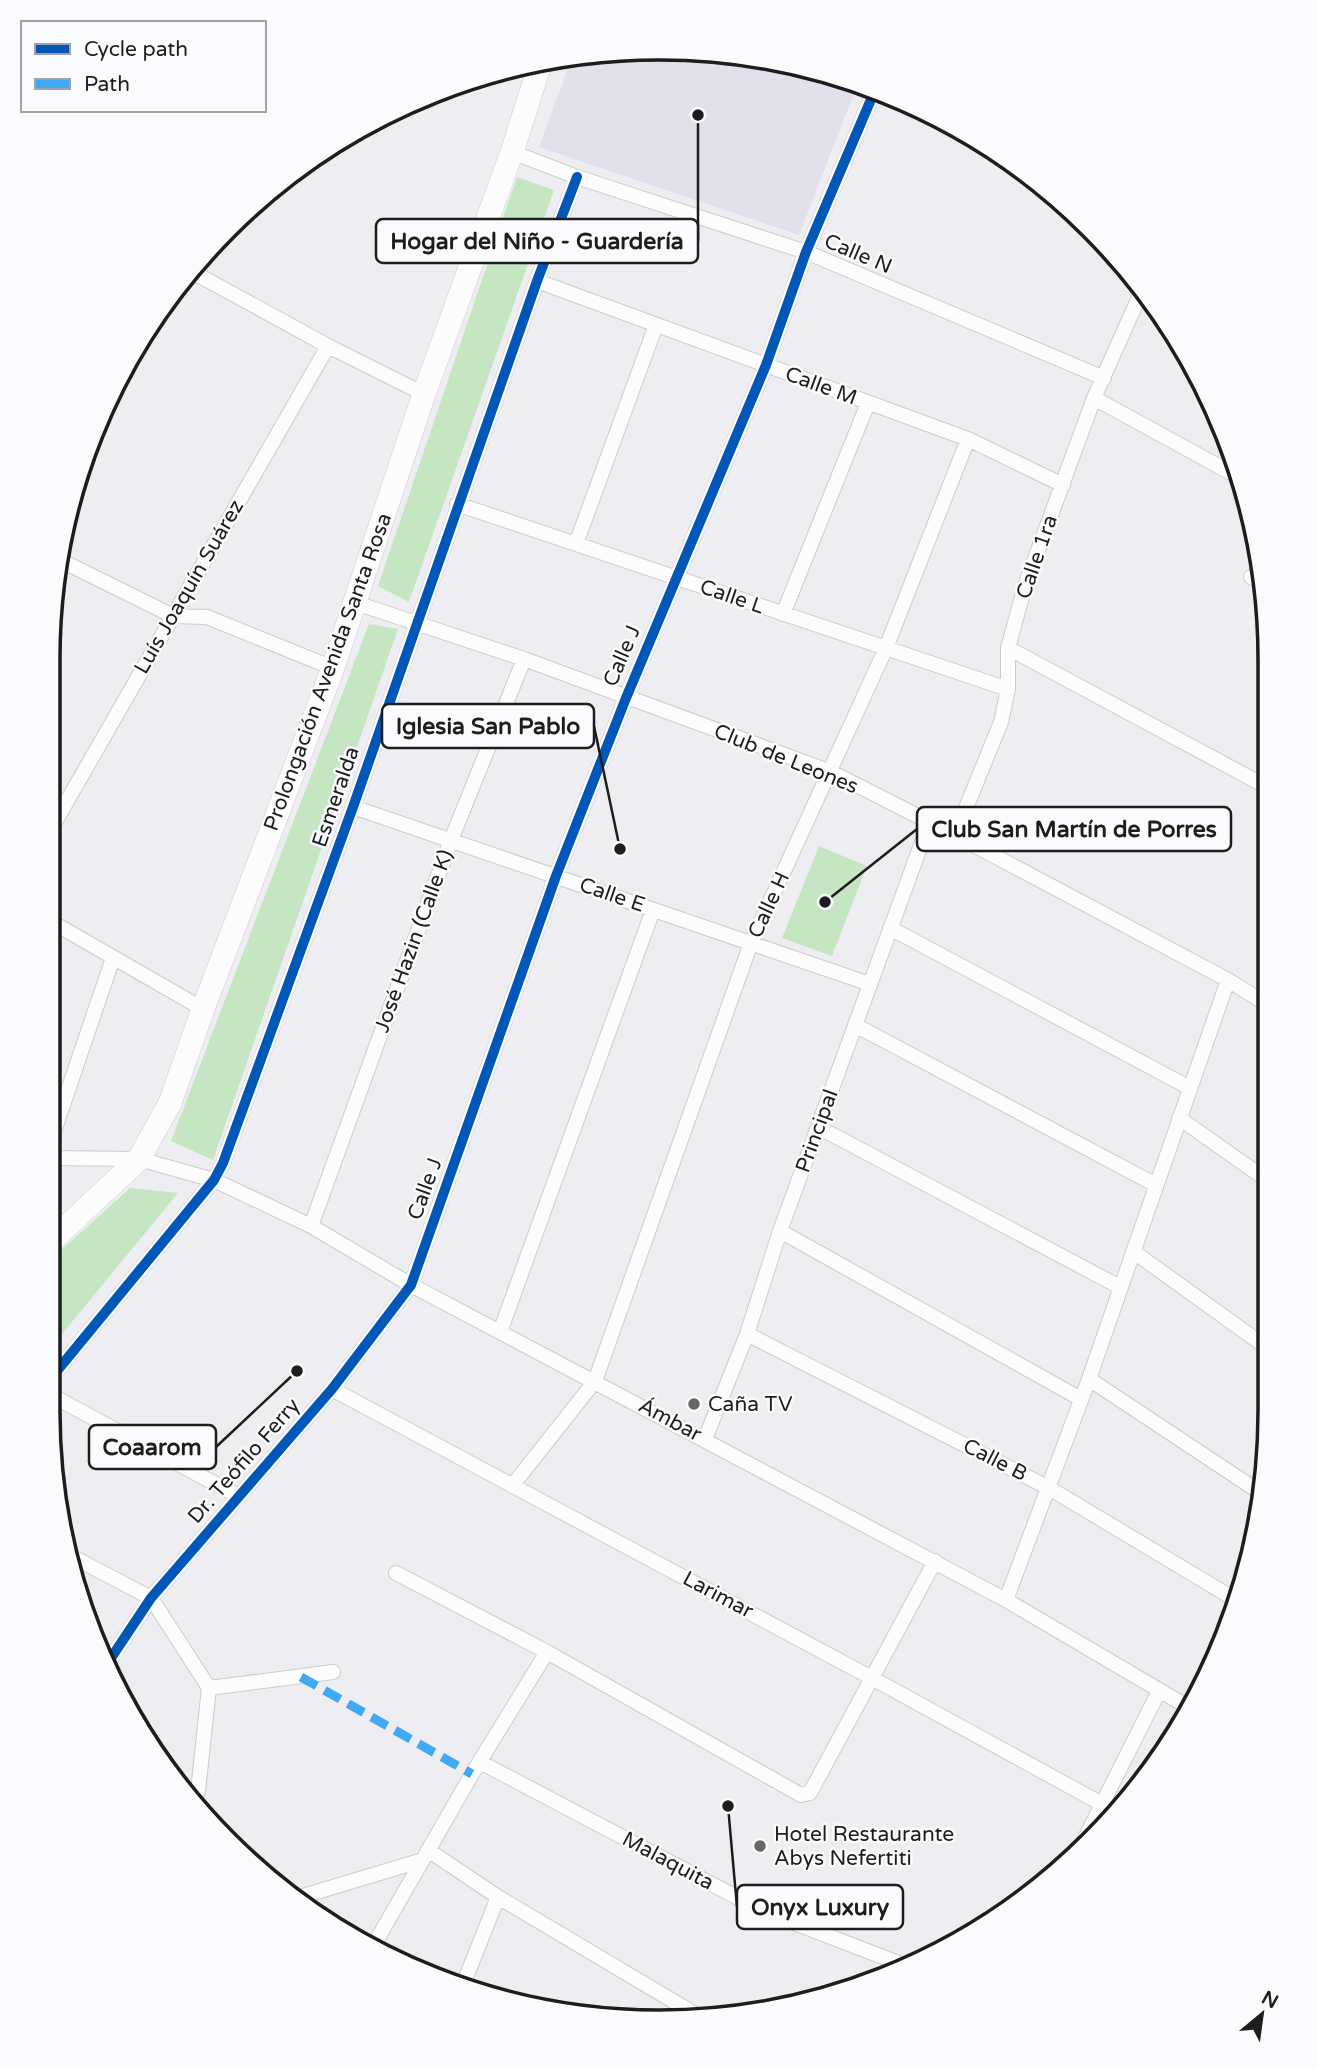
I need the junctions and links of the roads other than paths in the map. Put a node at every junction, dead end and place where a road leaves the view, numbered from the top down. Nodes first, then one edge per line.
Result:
1 (537, 72) edge
2 (871, 99) edge
3 (512, 152) junction
4 (577, 177) junction
5 (806, 252) junction
6 (199, 275) edge
7 (537, 281) junction
8 (1138, 299) edge
9 (656, 325) junction
10 (328, 346) junction
11 (766, 365) junction
12 (1104, 378) junction
13 (424, 394) junction
14 (1094, 398) junction
15 (868, 403) junction
16 (968, 439) junction
17 (1229, 472) edge
18 (1063, 485) junction
19 (457, 504) junction
20 (576, 544) junction
21 (68, 564) edge
22 (676, 578) junction
23 (356, 603) junction
24 (783, 614) junction
25 (173, 616) junction
26 (416, 623) junction
27 (886, 648) junction
28 (1008, 648) junction
29 (524, 659) junction
30 (333, 668) junction
31 (1008, 689) junction
32 (626, 698) junction
33 (831, 772) junction
34 (1258, 782) edge
35 (354, 807) junction
36 (60, 813) edge
37 (929, 823) junction
38 (955, 835) junction
39 (450, 840) junction
40 (556, 876) junction
41 (653, 909) junction
42 (60, 927) edge
43 (890, 928) junction
44 (751, 943) junction
45 (113, 958) junction
46 (1228, 980) junction
47 (870, 984) junction
48 (1258, 999) edge
49 (203, 1009) junction
50 (855, 1025) junction
51 (1190, 1088) junction
52 (60, 1114) edge
53 (1179, 1118) junction
54 (818, 1127) junction
55 (60, 1158) edge
56 (139, 1159) junction
57 (1258, 1174) edge
58 (214, 1181) junction
59 (1156, 1185) junction
60 (311, 1226) junction
61 (780, 1231) junction
62 (60, 1233) edge
63 (1134, 1252) junction
64 (411, 1285) junction
65 (1120, 1287) junction
66 (500, 1332) junction
67 (747, 1334) junction
68 (1258, 1341) edge
69 (60, 1367) edge
70 (1089, 1379) junction
71 (595, 1381) junction
72 (332, 1389) junction
73 (1081, 1399) junction
74 (60, 1400) edge
75 (705, 1439) junction
76 (512, 1486) junction
77 (1049, 1488) junction
78 (1253, 1488) edge
79 (238, 1496) junction
80 (79, 1560) edge
81 (935, 1561) junction
82 (396, 1573) dead end
83 (1229, 1596) edge
84 (151, 1598) junction
85 (1006, 1600) junction
86 (547, 1652) junction
87 (112, 1656) edge
88 (333, 1672) dead end
89 (870, 1676) junction
90 (209, 1688) junction
91 (1159, 1691) junction
92 (1182, 1704) edge
93 (480, 1762) junction
94 (198, 1790) dead end
95 (1102, 1804) junction
96 (1091, 1827) edge
97 (426, 1855) junction
98 (306, 1895) edge
99 (498, 1897) junction
100 (377, 1940) edge
101 (895, 1962) edge
102 (465, 1979) edge
103 (687, 2009) edge

1 - 3 main road, Prolongación Avenida Santa Rosa
2 - 5 street, Calle J
3 - 4 street, Calle N
3 - 13 main road, Prolongación Avenida Santa Rosa
4 - 5 street, Calle N
4 - 7 street, Esmeralda
5 - 11 street, Calle J
5 - 12 street, Calle N
6 - 10 street
7 - 9 street, Calle M
7 - 19 street, Esmeralda
8 - 12 street, Calle 1ra
9 - 11 street, Calle M
9 - 20 street
10 - 13 street
10 - 25 street, Luís Joaquín Suárez
11 - 15 street, Calle M
11 - 22 street, Calle J
12 - 14 street, Calle 1ra
13 - 23 main road, Prolongación Avenida Santa Rosa
14 - 17 street
14 - 18 street, Calle 1ra
15 - 16 street, Calle M
15 - 24 street
16 - 18 street, Calle M
16 - 27 street, Calle H
18 - 28 street, Calle 1ra
19 - 20 street, Calle L
19 - 26 street, Esmeralda
20 - 22 street, Calle L
21 - 25 street
22 - 24 street, Calle L
22 - 32 street, Calle J
23 - 26 street, Club de Leones
23 - 30 main road, Prolongación Avenida Santa Rosa
24 - 27 street, Calle L
25 - 30 street
25 - 36 street, Luís Joaquín Suárez
26 - 29 street, Club de Leones
26 - 35 street, Esmeralda
27 - 31 street, Calle L
27 - 33 street, Calle H
28 - 31 street, Calle 1ra
28 - 34 street
29 - 32 street, Club de Leones
29 - 39 street, José Hazin (Calle K)
30 - 49 main road, Prolongación Avenida Santa Rosa
31 - 38 street, Calle 1ra
32 - 33 street, Club de Leones
32 - 40 street, Calle J
33 - 37 street, Club de Leones
33 - 44 street, Calle H
35 - 39 street, Calle E
35 - 58 street, Esmeralda
37 - 38 street, Club de Leones
37 - 43 street, Principal
38 - 46 street, Club de Leones
39 - 40 street, Calle E
39 - 60 street, José Hazin (Calle K)
40 - 41 street, Calle E
40 - 64 street, Calle J
41 - 44 street, Calle E
41 - 66 street
42 - 45 street
43 - 47 street, Principal
43 - 51 street
44 - 47 street, Calle E
44 - 71 street, Calle H
45 - 49 street
45 - 52 street
46 - 48 street, Club de Leones
46 - 51 street
47 - 50 street, Principal
49 - 56 main road, Prolongación Avenida Santa Rosa
50 - 54 street, Principal
50 - 59 street
51 - 53 street
53 - 57 street
53 - 59 street
54 - 61 street, Principal
54 - 65 street
55 - 56 street, Ámbar
56 - 58 street, Ámbar
56 - 62 main road, Prolongación Avenida Santa Rosa
58 - 60 street, Ámbar
58 - 69 street, Esmeralda
59 - 63 street
60 - 64 street, Ámbar
61 - 67 street, Principal
61 - 73 street
63 - 65 street
63 - 68 street
64 - 66 street, Ámbar
64 - 72 street, Dr. Teófilo Ferry
65 - 70 street
66 - 71 street, Ámbar
67 - 75 street, Principal
67 - 77 street, Calle B
70 - 73 street
70 - 78 street
71 - 75 street, Ámbar
71 - 76 street, Calle H
72 - 76 street, Larimar
72 - 79 street, Dr. Teófilo Ferry
73 - 77 street
74 - 79 street
75 - 81 street, Ámbar
76 - 89 street, Larimar
77 - 83 street, Calle B
77 - 85 street
79 - 84 street, Dr. Teófilo Ferry
80 - 84 street
81 - 85 street, Ámbar
81 - 89 street
82 - 86 street
84 - 87 street, Dr. Teófilo Ferry
84 - 90 street
85 - 91 street, Ámbar
86 - 89 street
86 - 93 street
88 - 90 street
89 - 95 street, Larimar
90 - 94 street
91 - 92 street, Ámbar
91 - 95 street
93 - 97 street
93 - 101 street, Malaquita
95 - 96 street
97 - 98 street
97 - 99 street
97 - 100 street
99 - 102 street
99 - 103 street

